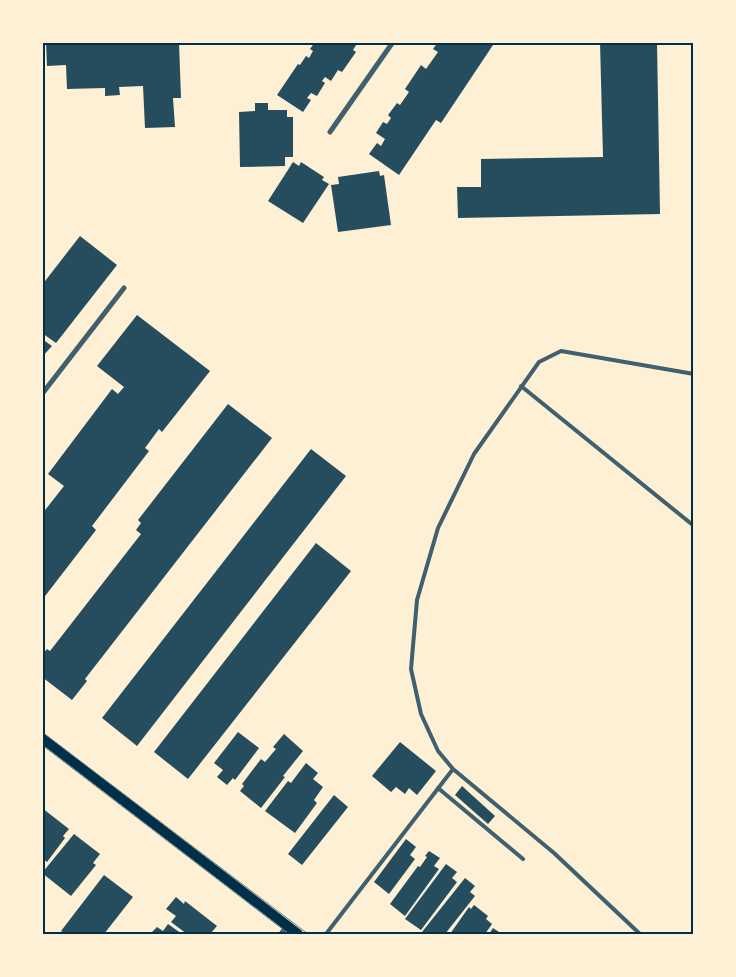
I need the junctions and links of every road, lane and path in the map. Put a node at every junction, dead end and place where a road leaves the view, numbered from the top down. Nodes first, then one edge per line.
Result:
1 (393, 42) edge
2 (330, 132) dead end
3 (124, 288) dead end
4 (694, 374) edge
5 (521, 386) junction
6 (42, 394) edge
7 (694, 526) edge
8 (42, 738) edge
9 (453, 769) junction
10 (438, 788) junction
11 (523, 859) dead end
12 (284, 930) edge
13 (298, 934) edge
14 (326, 934) edge
15 (640, 934) edge

1 - 2 street
3 - 6 street
4 - 5 lane
5 - 7 lane
5 - 9 lane
8 - 12 main road
9 - 10 lane
9 - 15 lane
10 - 11 lane
10 - 14 lane
12 - 13 main road

